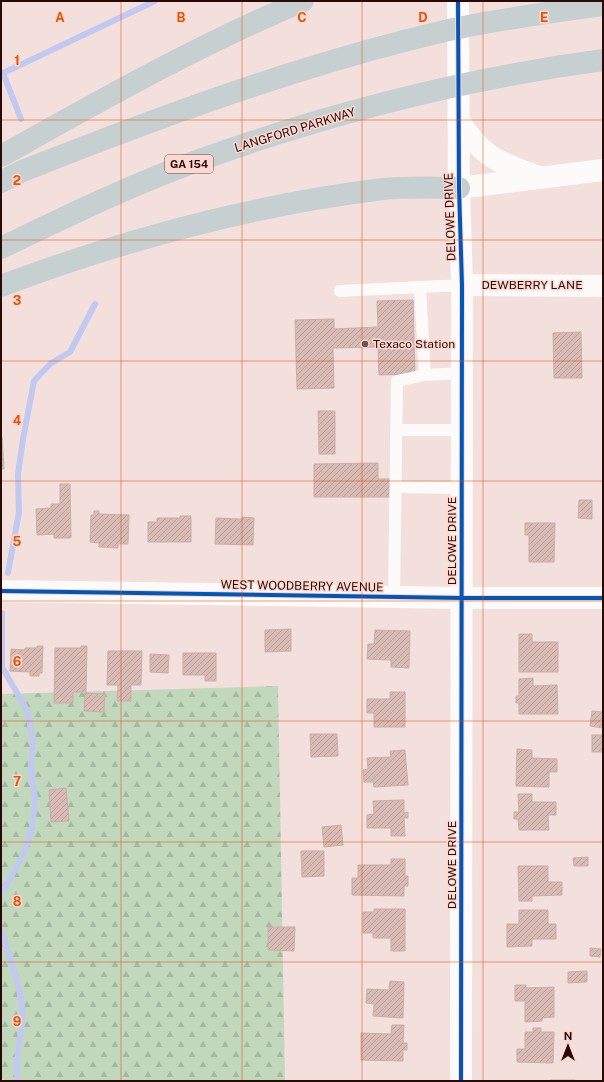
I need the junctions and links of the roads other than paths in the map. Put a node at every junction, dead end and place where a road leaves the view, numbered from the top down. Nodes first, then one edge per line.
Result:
1 (302, 1) edge
2 (458, 1) edge
3 (603, 5) edge
4 (603, 60) edge
5 (458, 119) junction
6 (1, 156) edge
7 (603, 170) edge
8 (542, 178) junction
9 (1, 182) edge
10 (459, 188) junction
11 (1, 248) edge
12 (462, 285) junction
13 (1, 286) edge
14 (603, 286) edge
15 (420, 288) junction
16 (340, 291) dead end
17 (462, 373) junction
18 (425, 375) junction
19 (397, 430) junction
20 (462, 430) junction
21 (396, 486) junction
22 (462, 488) junction
23 (1, 591) edge
24 (394, 597) junction
25 (462, 598) junction
26 (603, 598) edge
27 (461, 1081) edge

1 - 6 highway
2 - 5 street, DELOWE DRIVE
3 - 9 highway
4 - 11 highway, LANGFORD PARKWAY / GA 154
5 - 8 street
5 - 10 street, DELOWE DRIVE
7 - 8 street
8 - 10 street
10 - 12 street, DELOWE DRIVE
10 - 13 highway
12 - 14 street, DEWBERRY LANE
12 - 15 lane
12 - 17 street, DELOWE DRIVE
15 - 16 lane
15 - 18 lane
17 - 18 lane
17 - 20 street, DELOWE DRIVE
18 - 19 lane
19 - 20 lane
19 - 21 lane
20 - 22 street, DELOWE DRIVE
21 - 22 lane
21 - 24 lane
22 - 25 street, DELOWE DRIVE
23 - 24 street, WEST WOODBERRY AVENUE
24 - 25 street, WEST WOODBERRY AVENUE
25 - 26 street, WEST WOODBERRY AVENUE
25 - 27 street, DELOWE DRIVE

